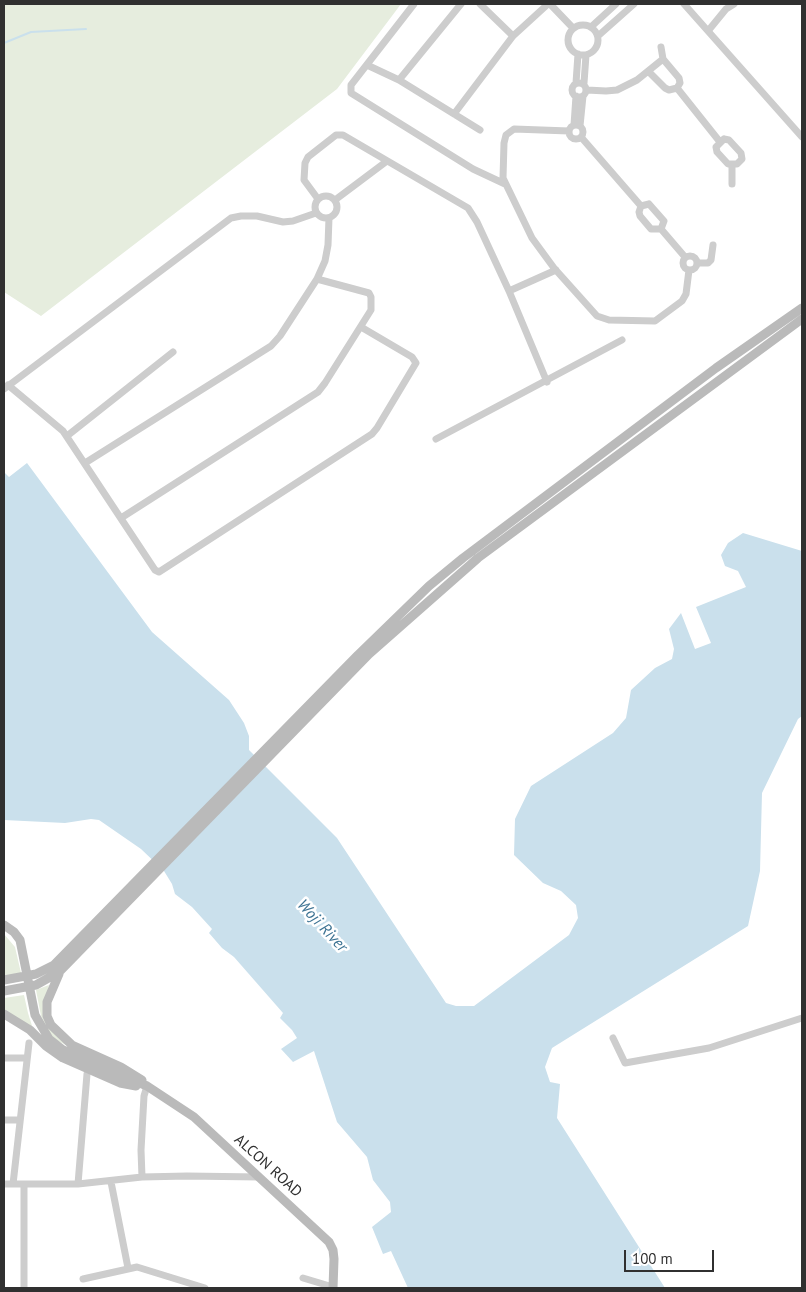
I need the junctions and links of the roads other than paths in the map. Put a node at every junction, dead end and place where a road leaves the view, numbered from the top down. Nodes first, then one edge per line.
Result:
1 (414, 4) edge
2 (462, 4) edge
3 (480, 4) edge
4 (549, 4) edge
5 (616, 4) edge
6 (634, 4) edge
7 (684, 4) edge
8 (734, 4) edge
9 (591, 27) junction
10 (573, 28) junction
11 (708, 31) junction
12 (513, 36) junction
13 (598, 36) junction
14 (660, 47) dead end
15 (582, 55) junction
16 (663, 60) junction
17 (367, 65) junction
18 (649, 72) junction
19 (399, 80) junction
20 (677, 88) junction
21 (581, 90) junction
22 (454, 114) junction
23 (574, 127) junction
24 (480, 130) dead end
25 (581, 137) junction
26 (802, 137) edge
27 (720, 142) junction
28 (387, 160) junction
29 (732, 166) junction
30 (505, 184) junction
31 (732, 184) dead end
32 (318, 199) junction
33 (335, 200) junction
34 (641, 206) junction
35 (316, 213) junction
36 (329, 218) junction
37 (661, 229) junction
38 (713, 245) dead end
39 (685, 257) junction
40 (697, 262) junction
41 (556, 270) junction
42 (689, 270) junction
43 (317, 279) junction
44 (509, 291) junction
45 (802, 308) edge
46 (802, 319) edge
47 (361, 327) junction
48 (622, 340) dead end
49 (173, 352) dead end
50 (548, 382) junction
51 (6, 387) edge
52 (67, 436) junction
53 (436, 439) dead end
54 (86, 462) junction
55 (121, 518) junction
56 (272, 749) junction
57 (122, 902) junction
58 (4, 925) edge
59 (60, 972) junction
60 (4, 980) edge
61 (4, 991) edge
62 (4, 1014) edge
63 (802, 1018) edge
64 (613, 1038) dead end
65 (29, 1044) dead end
66 (4, 1058) edge
67 (27, 1058) junction
68 (87, 1074) dead end
69 (147, 1086) junction
70 (4, 1120) edge
71 (20, 1120) junction
72 (259, 1177) junction
73 (142, 1178) junction
74 (111, 1182) junction
75 (4, 1184) edge
76 (14, 1184) junction
77 (24, 1184) junction
78 (78, 1184) junction
79 (128, 1268) junction
80 (303, 1278) dead end
81 (83, 1279) dead end
82 (333, 1287) edge
83 (24, 1288) edge
84 (206, 1288) edge

1 - 17 street
2 - 19 street
3 - 12 street
4 - 10 street
4 - 12 street
5 - 9 street
6 - 13 street
7 - 11 street
8 - 11 street
9 - 10 street
9 - 13 street
10 - 15 street
11 - 26 street
12 - 22 street
13 - 15 street
14 - 16 street
15 - 21 street
16 - 18 street
16 - 20 street
17 - 19 street
17 - 30 street
18 - 20 street
18 - 21 street
19 - 22 street
20 - 27 street
21 - 23 street
22 - 24 street
23 - 25 street
23 - 25 street
23 - 30 street
25 - 34 street
27 - 29 street
27 - 29 street
28 - 32 street
28 - 33 street
28 - 44 street
29 - 31 street
30 - 41 street
32 - 33 street
32 - 35 street
33 - 36 street
34 - 37 street
34 - 37 street
35 - 36 street
35 - 51 street
36 - 43 street
37 - 39 street
38 - 40 street
39 - 40 street
39 - 42 street
40 - 42 street
41 - 42 street
41 - 44 street
43 - 47 street
43 - 54 street
44 - 50 street
45 - 56 main road
46 - 56 main road
47 - 55 street
47 - 55 street
48 - 50 street
49 - 52 street
50 - 53 street
51 - 52 street
52 - 54 street
54 - 55 street
56 - 57 main road
57 - 59 main road
57 - 60 main road
58 - 69 main road
59 - 61 main road
59 - 69 main road
62 - 69 main road
63 - 64 street
65 - 67 street
66 - 67 street
67 - 71 street
68 - 78 street
69 - 72 main road, ALCON ROAD
69 - 73 street
70 - 71 street
71 - 76 street
72 - 73 street
72 - 82 main road, ALCON ROAD
73 - 74 street
74 - 78 street
74 - 79 street
75 - 76 street
76 - 77 street
77 - 78 street
77 - 83 street
79 - 81 street
79 - 84 street
80 - 82 street

